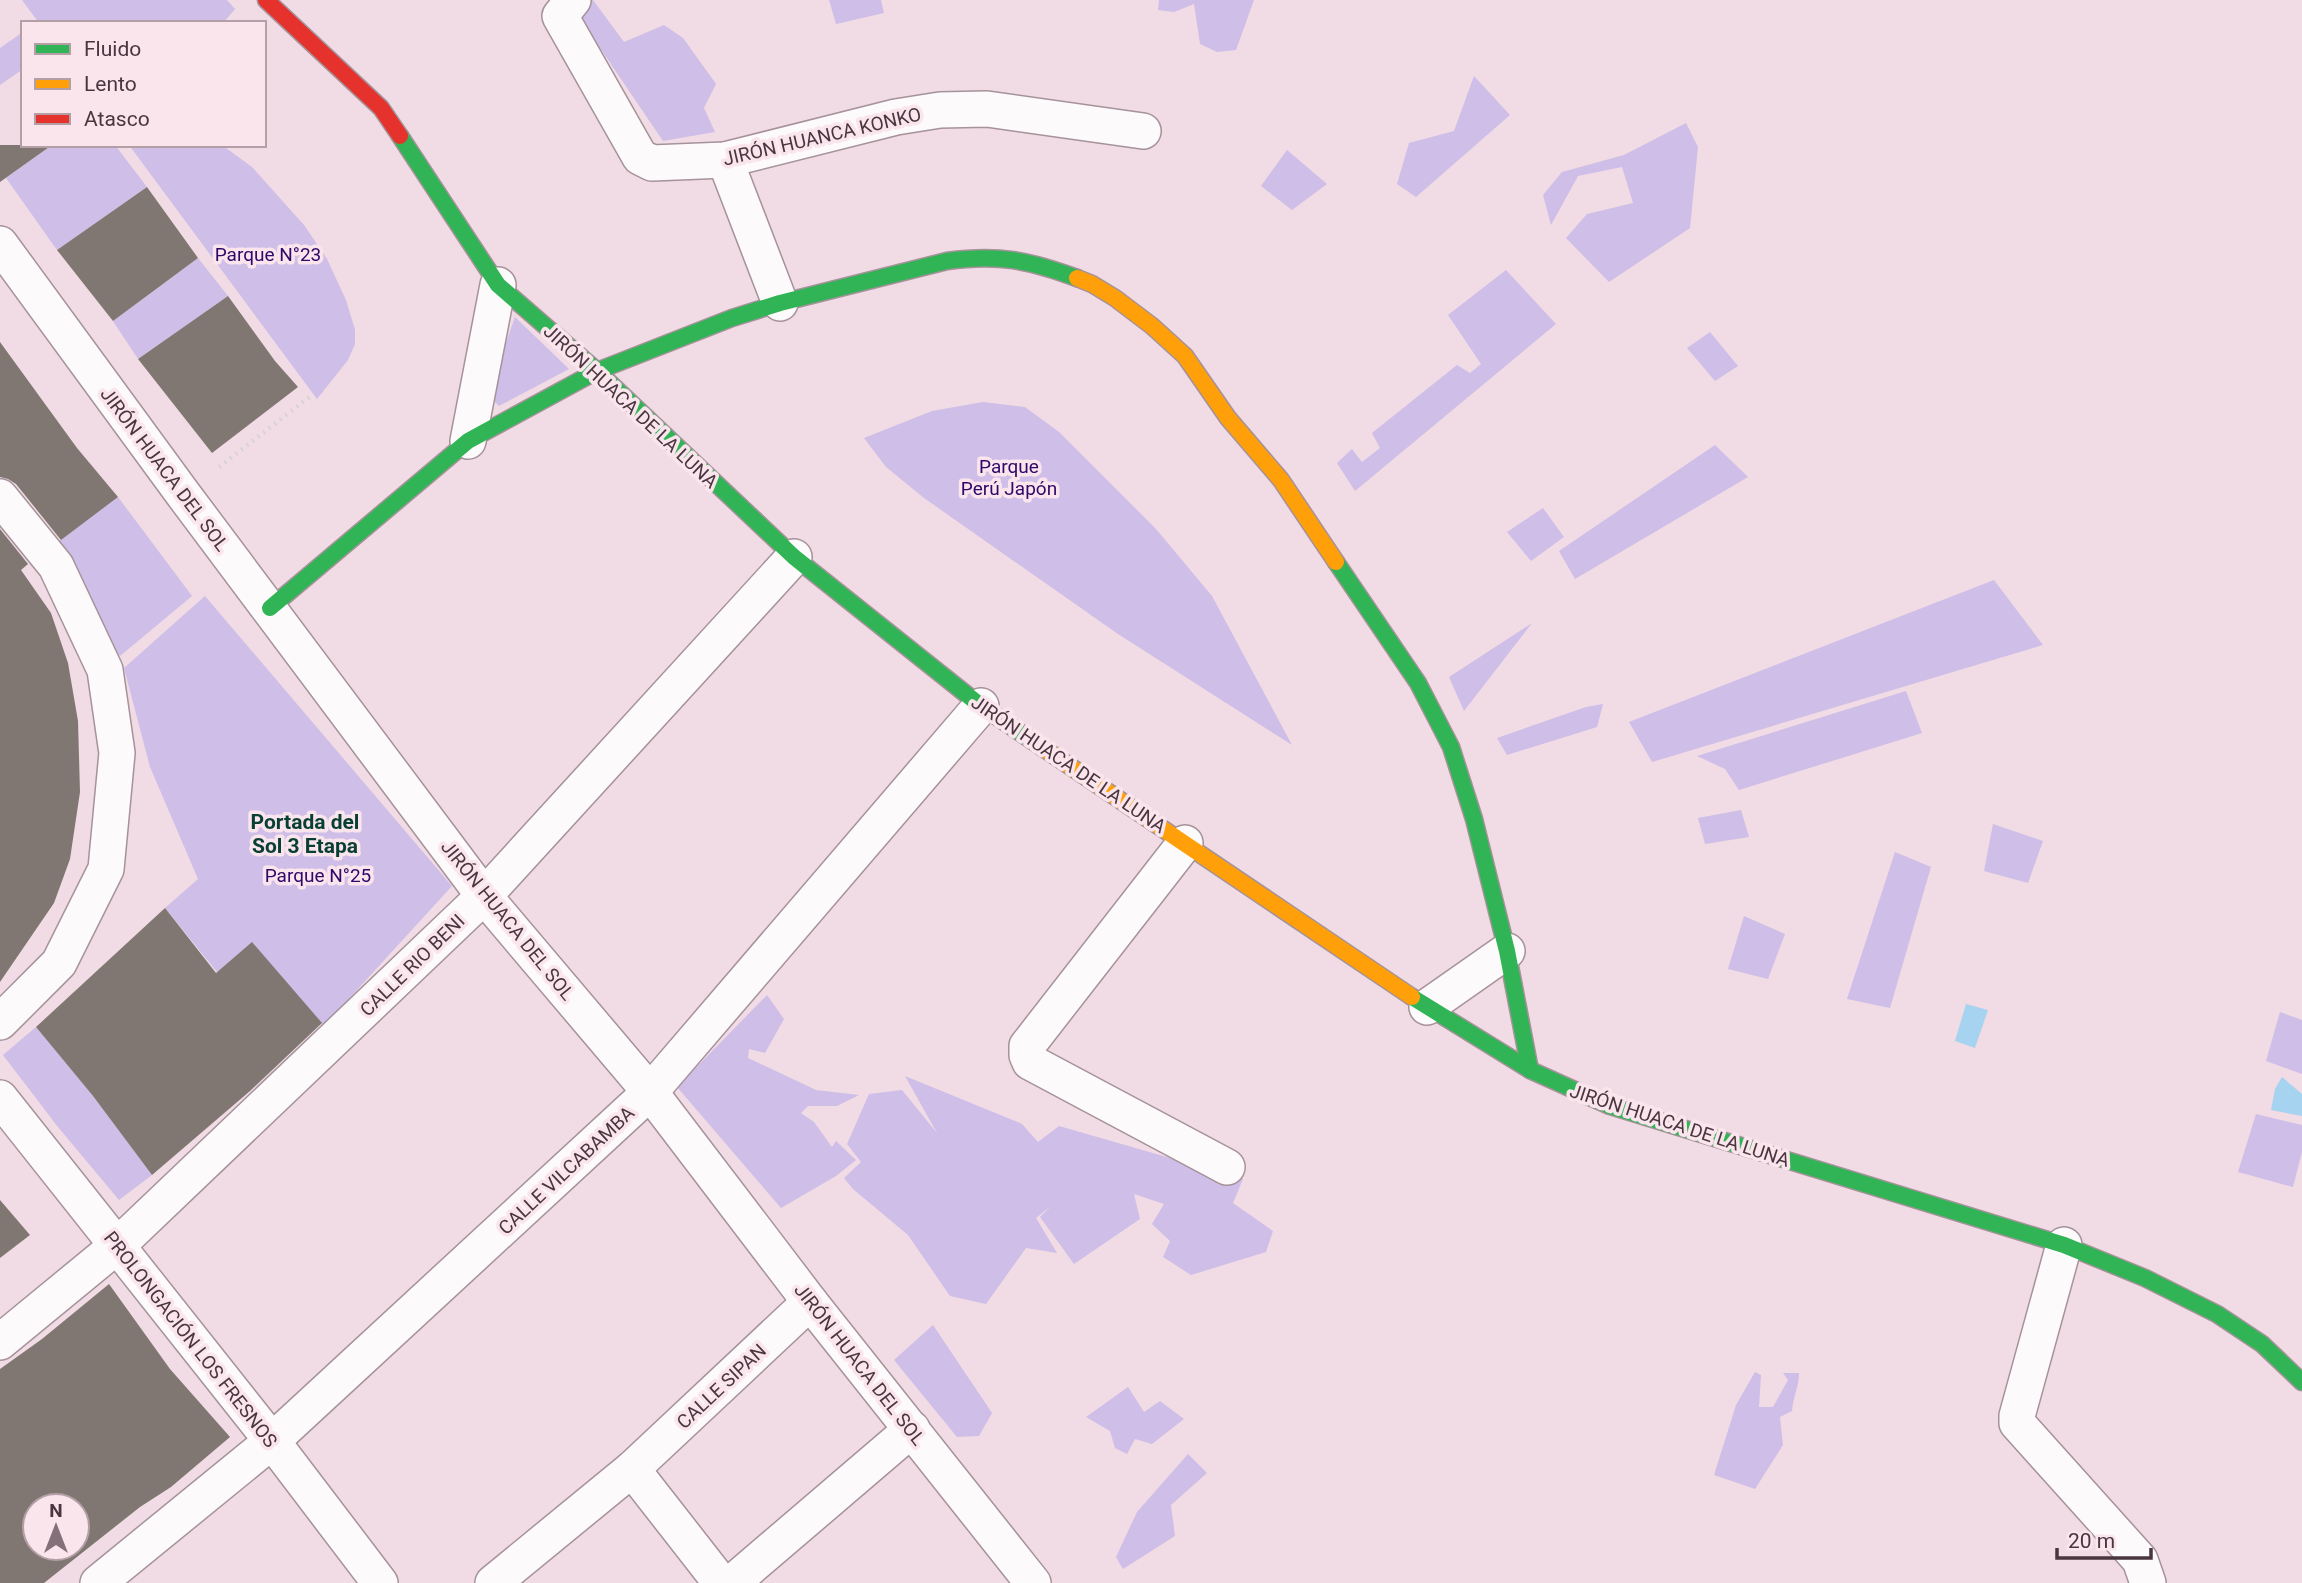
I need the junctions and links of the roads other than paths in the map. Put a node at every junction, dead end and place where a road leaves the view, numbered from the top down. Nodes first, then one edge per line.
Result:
1 (266, 0) edge
2 (573, 0) edge
3 (1143, 131) dead end
4 (725, 160) junction
5 (0, 244) edge
6 (498, 285) junction
7 (780, 303) junction
8 (597, 371) junction
9 (468, 441) junction
10 (0, 497) edge
11 (794, 558) junction
12 (270, 608) junction
13 (981, 706) junction
14 (1185, 843) junction
15 (484, 897) junction
16 (1507, 951) junction
17 (1427, 1007) junction
18 (0, 1022) edge
19 (1530, 1070) junction
20 (650, 1092) junction
21 (0, 1098) edge
22 (1227, 1167) dead end
23 (118, 1245) junction
24 (2064, 1245) junction
25 (810, 1302) junction
26 (0, 1342) edge
27 (2302, 1382) edge
28 (912, 1429) junction
29 (272, 1441) junction
30 (632, 1469) junction
31 (98, 1583) edge
32 (380, 1583) edge
33 (493, 1583) edge
34 (721, 1583) edge
35 (732, 1583) edge
36 (1033, 1583) edge
37 (2148, 1583) edge

1 - 6 street, JIRÓN HUACA DE LA LUNA
2 - 4 street, JIRÓN HUANCA KONKO
3 - 4 street, JIRÓN HUANCA KONKO
4 - 7 street
5 - 12 street, JIRÓN HUACA DEL SOL
6 - 8 street, JIRÓN HUACA DE LA LUNA
6 - 9 street
7 - 8 street
7 - 16 street
8 - 9 street
8 - 11 street, JIRÓN HUACA DE LA LUNA
9 - 12 street
10 - 18 street
11 - 13 street, JIRÓN HUACA DE LA LUNA
11 - 15 street, CALLE RIO BENI
12 - 15 street, JIRÓN HUACA DEL SOL
13 - 14 street, JIRÓN HUACA DE LA LUNA
13 - 20 street, CALLE VILCABAMBA
14 - 17 street, JIRÓN HUACA DE LA LUNA
14 - 22 street
15 - 20 street, JIRÓN HUACA DEL SOL
15 - 23 street, CALLE RIO BENI
16 - 17 street
16 - 19 street
17 - 19 street, JIRÓN HUACA DE LA LUNA
19 - 24 street, JIRÓN HUACA DE LA LUNA
20 - 25 street, JIRÓN HUACA DEL SOL
20 - 29 street, CALLE VILCABAMBA
21 - 23 street, PROLONGACIÓN LOS FRESNOS
23 - 26 street, CALLE RIO BENI
23 - 29 street, PROLONGACIÓN LOS FRESNOS
24 - 27 street, JIRÓN HUACA DE LA LUNA
24 - 37 street
25 - 28 street, JIRÓN HUACA DEL SOL
25 - 30 street, CALLE SIPAN
28 - 35 street
28 - 36 street, JIRÓN HUACA DEL SOL
29 - 31 street, CALLE VILCABAMBA
29 - 32 street, PROLONGACIÓN LOS FRESNOS
30 - 33 street, CALLE SIPAN
30 - 34 street

